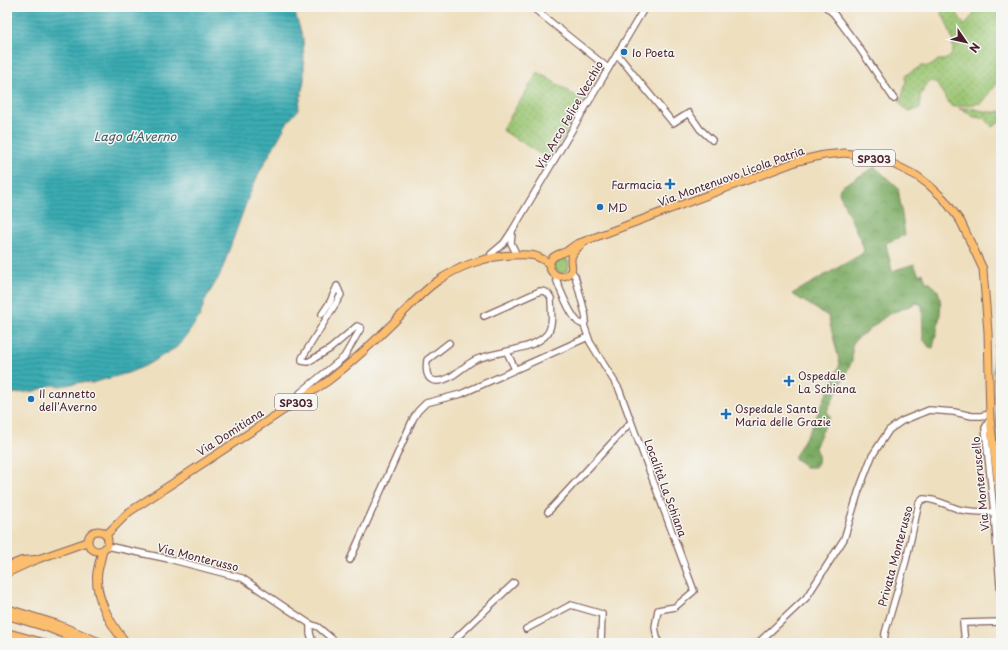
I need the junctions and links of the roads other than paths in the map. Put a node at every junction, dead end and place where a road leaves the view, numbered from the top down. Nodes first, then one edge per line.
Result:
1 (532, 7) edge
2 (826, 7) edge
3 (643, 8) edge
4 (617, 54) junction
5 (608, 68) junction
6 (894, 99) dead end
7 (712, 140) dead end
8 (512, 230) junction
9 (504, 243) junction
10 (583, 243) junction
11 (515, 251) junction
12 (492, 254) junction
13 (505, 254) junction
14 (562, 254) junction
15 (550, 256) junction
16 (571, 260) junction
17 (479, 261) junction
18 (550, 265) junction
19 (571, 271) junction
20 (555, 275) junction
21 (322, 314) dead end
22 (484, 316) dead end
23 (584, 325) junction
24 (588, 337) junction
25 (449, 343) dead end
26 (507, 352) junction
27 (515, 370) junction
28 (296, 402) junction
29 (990, 416) junction
30 (631, 422) junction
31 (993, 434) junction
32 (985, 435) junction
33 (1001, 506) edge
34 (548, 512) dead end
35 (994, 512) junction
36 (106, 535) junction
37 (87, 542) junction
38 (104, 548) junction
39 (35, 560) junction
40 (350, 560) dead end
41 (7, 567) edge
42 (7, 573) edge
43 (514, 583) dead end
44 (1001, 596) edge
45 (7, 609) edge
46 (7, 615) edge
47 (1001, 622) edge
48 (310, 624) junction
49 (526, 629) dead end
50 (7, 633) edge
51 (454, 642) edge
52 (43, 643) edge
53 (87, 643) edge
54 (101, 643) edge
55 (126, 643) edge
56 (313, 643) edge
57 (338, 643) edge
58 (601, 643) edge
59 (658, 643) edge
60 (758, 643) edge
61 (884, 643) edge
62 (965, 643) edge

1 - 5 street
2 - 6 street
3 - 4 street, Via Arco Felice Vecchio
4 - 5 street, Via Arco Felice Vecchio
4 - 7 street
5 - 8 street, Via Arco Felice Vecchio
8 - 9 street, Via Arco Felice Vecchio
8 - 11 street
9 - 12 street, Via Arco Felice Vecchio
9 - 13 street
10 - 14 main road, Via Montenuovo Licola Patria
10 - 16 main road
10 - 29 main road, Via Montenuovo Licola Patria / SP303
11 - 13 main road, Via Domitiana
11 - 15 main road, Via Domitiana
12 - 13 main road, Via Domitiana
12 - 17 main road, Via Domitiana
13 - 17 main road, Via Domitiana / SP303
13 - 18 main road, Via Domitiana
14 - 15 main road, Via Montenuovo Licola Patria
14 - 16 main road
15 - 18 main road
16 - 19 main road
17 - 28 main road, Via Domitiana / SP303
18 - 20 main road
19 - 20 main road
19 - 23 street, Località La Schiana
20 - 23 street, Località La Schiana
21 - 28 street
22 - 26 street
23 - 24 street, Località La Schiana
24 - 27 street
24 - 30 street, Località La Schiana
25 - 26 street
26 - 27 street
27 - 40 street
28 - 36 main road, Via Domitiana / SP303
29 - 31 main road, Via Montenuovo Licola Patria / SP303
29 - 32 street, Via Monteruscello
29 - 60 street
30 - 34 street
30 - 59 street, Località La Schiana
31 - 32 street
31 - 33 main road, Via Montenuovo Licola Patria / SP303
32 - 35 street, Via Monteruscello
35 - 44 street, Via Monteruscello
35 - 61 street, Privata Monterusso
36 - 37 main road
36 - 38 main road
37 - 38 main road
37 - 39 main road
38 - 48 street, Via Monterusso
38 - 55 highway
39 - 41 highway
39 - 42 main road
43 - 51 street
45 - 54 highway
46 - 53 highway
47 - 62 street
48 - 56 street
48 - 57 street, Via Monterusso
49 - 58 street
50 - 52 highway

